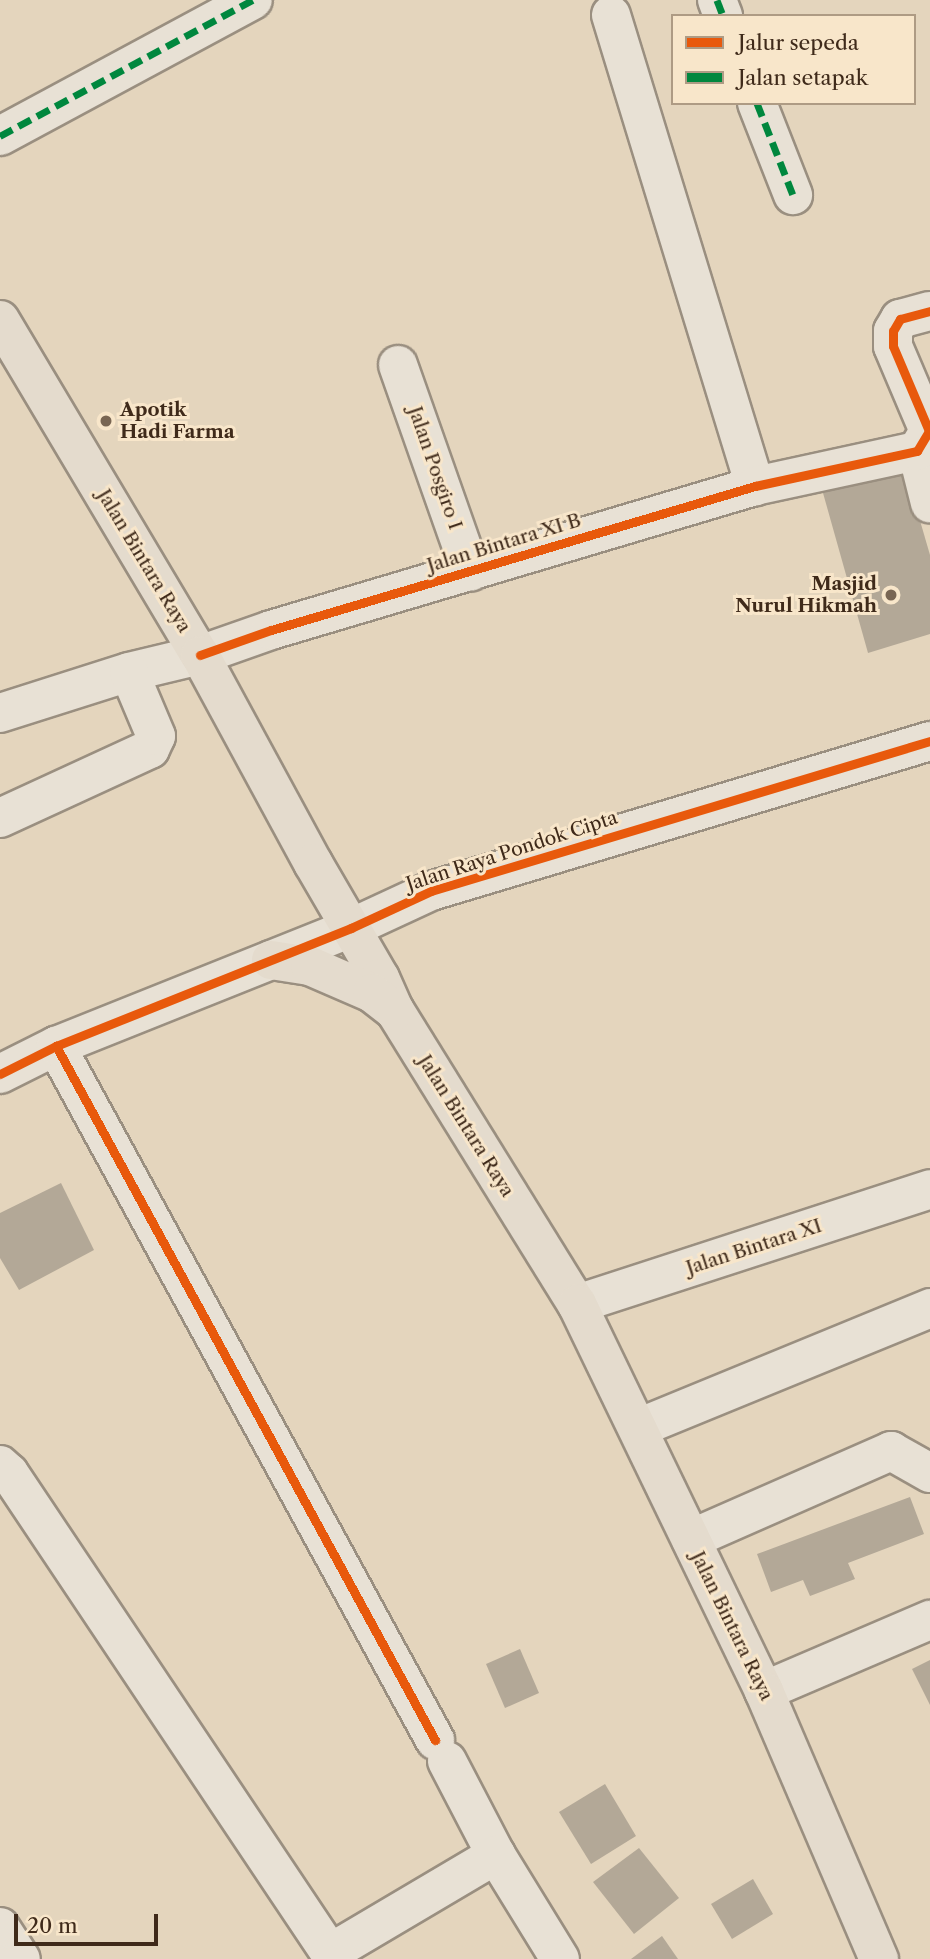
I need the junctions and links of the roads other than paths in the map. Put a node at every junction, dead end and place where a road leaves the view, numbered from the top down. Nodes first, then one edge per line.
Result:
1 (253, 0) edge
2 (611, 15) dead end
3 (758, 105) edge
4 (0, 136) edge
5 (793, 195) dead end
6 (930, 311) edge
7 (4, 334) edge
8 (398, 365) dead end
9 (917, 451) junction
10 (755, 486) junction
11 (930, 503) edge
12 (471, 572) junction
13 (200, 656) junction
14 (129, 672) junction
15 (0, 712) edge
16 (930, 741) edge
17 (0, 818) edge
18 (351, 928) junction
19 (271, 960) junction
20 (395, 1011) junction
21 (56, 1046) junction
22 (0, 1074) edge
23 (930, 1189) edge
24 (577, 1304) junction
25 (930, 1308) edge
26 (638, 1427) junction
27 (0, 1465) edge
28 (930, 1474) edge
29 (691, 1539) junction
30 (930, 1620) edge
31 (764, 1692) junction
32 (496, 1855) junction
33 (0, 1927) edge
34 (332, 1956) edge
35 (21, 1959) edge
36 (560, 1959) edge
37 (879, 1959) edge

1 - 4 street
2 - 10 street
3 - 5 street
6 - 9 street
7 - 13 main road, Jalan Bintara Raya
8 - 12 street, Jalan Posgiro I
9 - 10 street, Jalan Bintara XI B
9 - 11 street
10 - 12 street, Jalan Bintara XI B
12 - 13 street, Jalan Bintara XI B
13 - 14 street, Jalan Bintara XI B
13 - 18 main road, Jalan Bintara Raya
14 - 15 street, Jalan Bintara XI B
14 - 17 street
16 - 18 street, Jalan Raya Pondok Cipta
18 - 19 street, Jalan Raya Pondok Cipta
18 - 20 main road, Jalan Bintara Raya
19 - 20 main road
19 - 21 street, Jalan Raya Pondok Cipta
20 - 24 main road, Jalan Bintara Raya
21 - 22 street, Jalan Raya Pondok Cipta
21 - 32 street
23 - 24 street, Jalan Bintara XI
24 - 26 main road, Jalan Bintara Raya
25 - 26 street
26 - 29 main road, Jalan Bintara Raya
27 - 34 street
28 - 29 street
29 - 31 main road, Jalan Bintara Raya
30 - 31 street
31 - 37 main road, Jalan Bintara Raya
32 - 34 street
32 - 36 street
33 - 35 street

